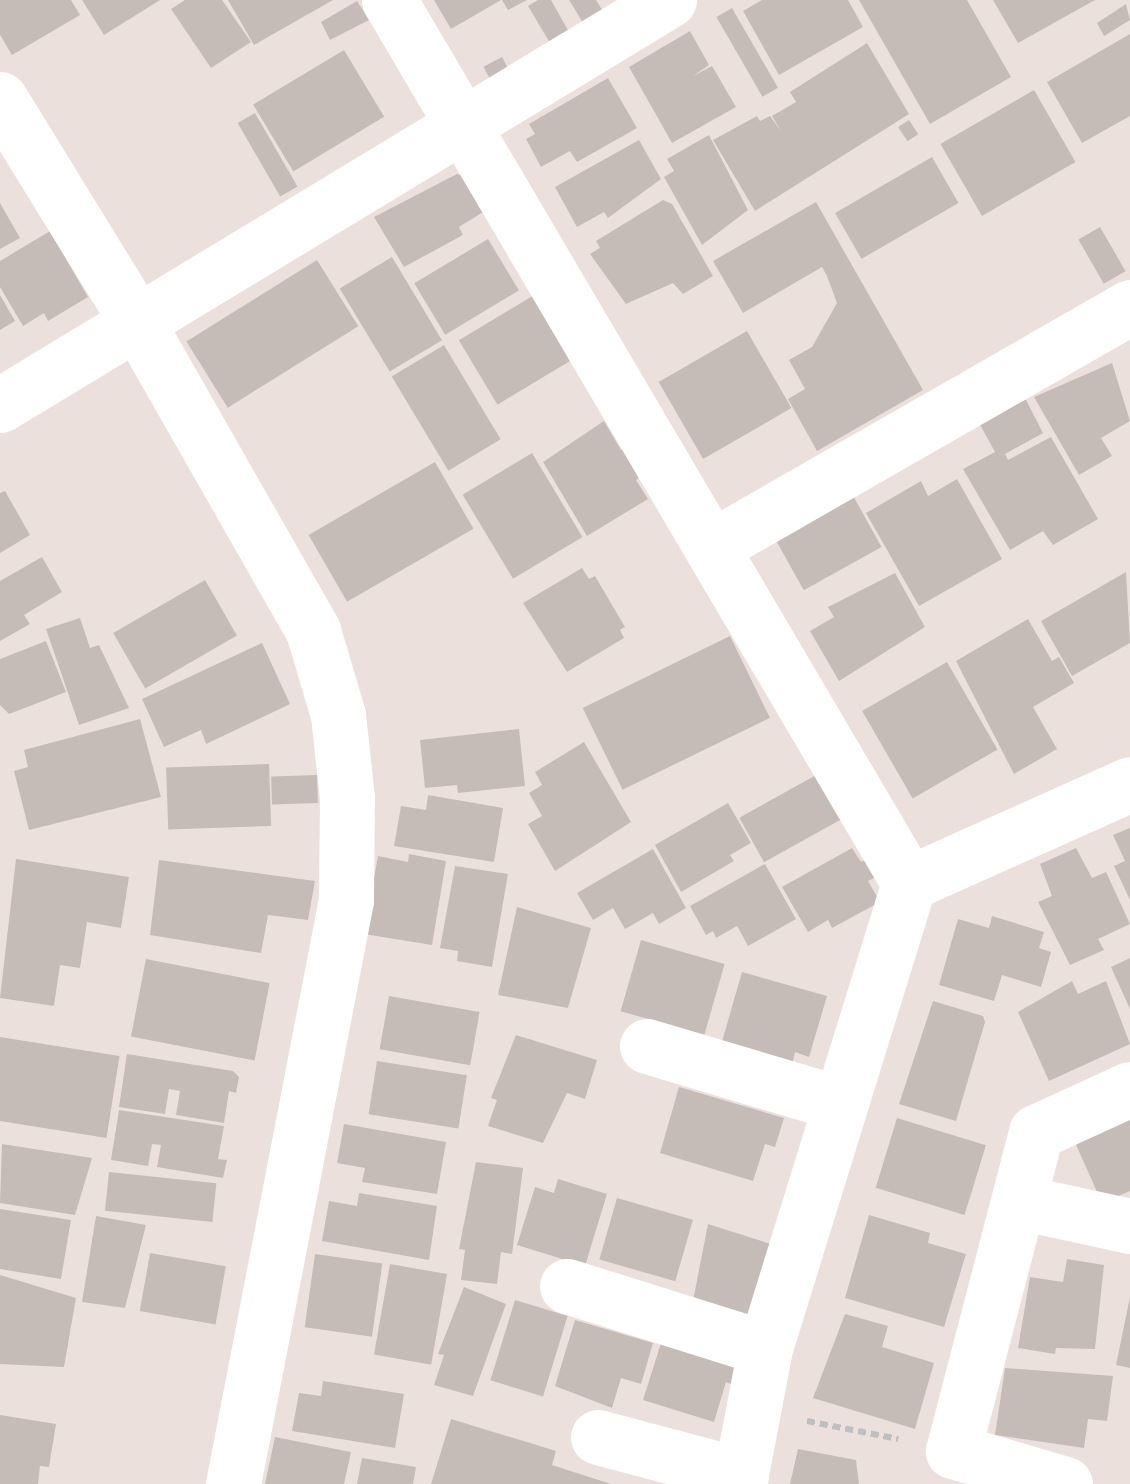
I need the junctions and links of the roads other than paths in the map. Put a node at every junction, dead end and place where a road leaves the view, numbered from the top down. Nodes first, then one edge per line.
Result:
1 (389, 0) edge
2 (669, 0) edge
3 (0, 100) edge
4 (462, 122) junction
5 (1130, 307) edge
6 (137, 322) junction
7 (0, 405) edge
8 (712, 546) junction
9 (1130, 784) edge
10 (909, 884) junction
11 (646, 1046) dead end
12 (1130, 1089) edge
13 (841, 1104) junction
14 (1020, 1202) junction
15 (1130, 1226) edge
16 (567, 1286) dead end
17 (765, 1348) junction
18 (598, 1437) dead end
19 (740, 1479) edge
20 (233, 1484) edge
21 (1066, 1484) edge

1 - 4 street
2 - 4 street
3 - 6 street
4 - 6 street
4 - 8 street
5 - 8 street
6 - 7 street
6 - 20 street
8 - 10 street
9 - 10 street
10 - 13 street
11 - 13 street
12 - 14 street
13 - 17 street
14 - 15 street
14 - 21 street
16 - 17 street
17 - 19 street
18 - 19 street

